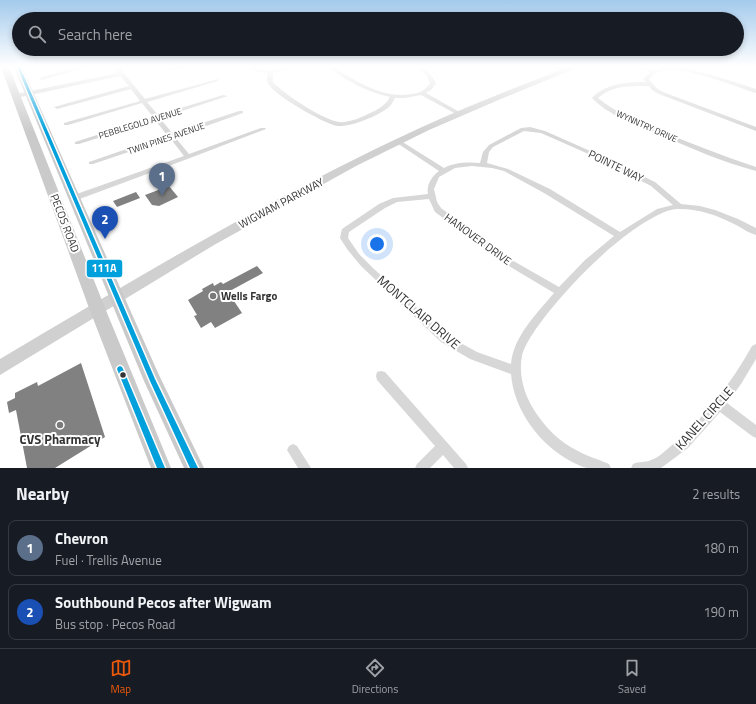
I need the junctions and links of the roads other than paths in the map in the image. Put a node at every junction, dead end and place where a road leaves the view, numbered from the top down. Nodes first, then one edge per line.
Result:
1 (13, 89) edge
2 (27, 89) edge
3 (49, 89) edge
4 (125, 89) edge
5 (134, 89) edge
6 (186, 89) edge
7 (278, 89) edge
8 (370, 89) edge
9 (429, 89) edge
10 (520, 89) edge
11 (609, 89) edge
12 (655, 89) edge
13 (29, 93) junction
14 (422, 93) junction
15 (16, 96) junction
16 (225, 96) dead end
17 (393, 96) junction
18 (144, 101) junction
19 (57, 107) dead end
20 (240, 112) dead end
21 (460, 114) junction
22 (157, 118) junction
23 (66, 124) dead end
24 (263, 129) dead end
25 (756, 129) edge
26 (171, 136) junction
27 (399, 142) junction
28 (77, 143) dead end
29 (188, 157) junction
30 (90, 163) dead end
31 (483, 165) junction
32 (756, 169) edge
33 (444, 171) junction
34 (67, 181) junction
35 (51, 187) junction
36 (431, 196) junction
37 (74, 198) junction
38 (680, 208) junction
39 (756, 232) edge
40 (620, 236) junction
41 (559, 292) junction
42 (117, 297) junction
43 (97, 308) junction
44 (756, 349) edge
45 (0, 368) edge
46 (516, 371) junction
47 (381, 376) dead end
48 (719, 404) junction
49 (756, 432) edge
50 (443, 446) junction
51 (293, 450) dead end
52 (161, 468) edge
53 (194, 468) edge
54 (305, 468) edge
55 (421, 468) edge
56 (462, 468) edge
57 (605, 468) edge
58 (637, 468) edge

1 - 15 main road, PECOS ROAD
2 - 13 main road, PECOS ROAD
3 - 13 street
4 - 19 street
5 - 18 street
6 - 18 street
7 - 17 street
8 - 17 street
9 - 14 street
10 - 21 main road, WIGWAM PARKWAY
11 - 32 street, WYNNTRY DRIVE
12 - 25 street
13 - 15 street
13 - 34 main road, PECOS ROAD
14 - 17 street
14 - 21 street
15 - 35 main road, PECOS ROAD
16 - 22 street, PEBBLEGOLD AVENUE
18 - 22 street
18 - 23 street
20 - 26 street, TWIN PINES AVENUE
21 - 27 main road, WIGWAM PARKWAY
22 - 26 street
22 - 28 street, PEBBLEGOLD AVENUE
24 - 29 street
26 - 29 street
26 - 30 street, TWIN PINES AVENUE
27 - 33 street
27 - 42 main road, WIGWAM PARKWAY
29 - 37 street
31 - 33 street
31 - 38 street, POINTE WAY
31 - 40 street
33 - 36 street
34 - 35 main road
34 - 37 main road, PECOS ROAD
35 - 43 main road, PECOS ROAD
36 - 41 street, HANOVER DRIVE
36 - 46 street, MONTCLAIR DRIVE
37 - 42 main road, PECOS ROAD
38 - 39 street
38 - 40 street
40 - 41 street
41 - 46 street
42 - 43 main road, WIGWAM PARKWAY
42 - 53 main road, PECOS ROAD
43 - 45 main road, WIGWAM PARKWAY
43 - 52 main road, PECOS ROAD
44 - 48 street, KANEL CIRCLE
46 - 57 street
47 - 50 street
48 - 49 street
48 - 58 street, KANEL CIRCLE
50 - 55 street
50 - 56 street
51 - 54 street

